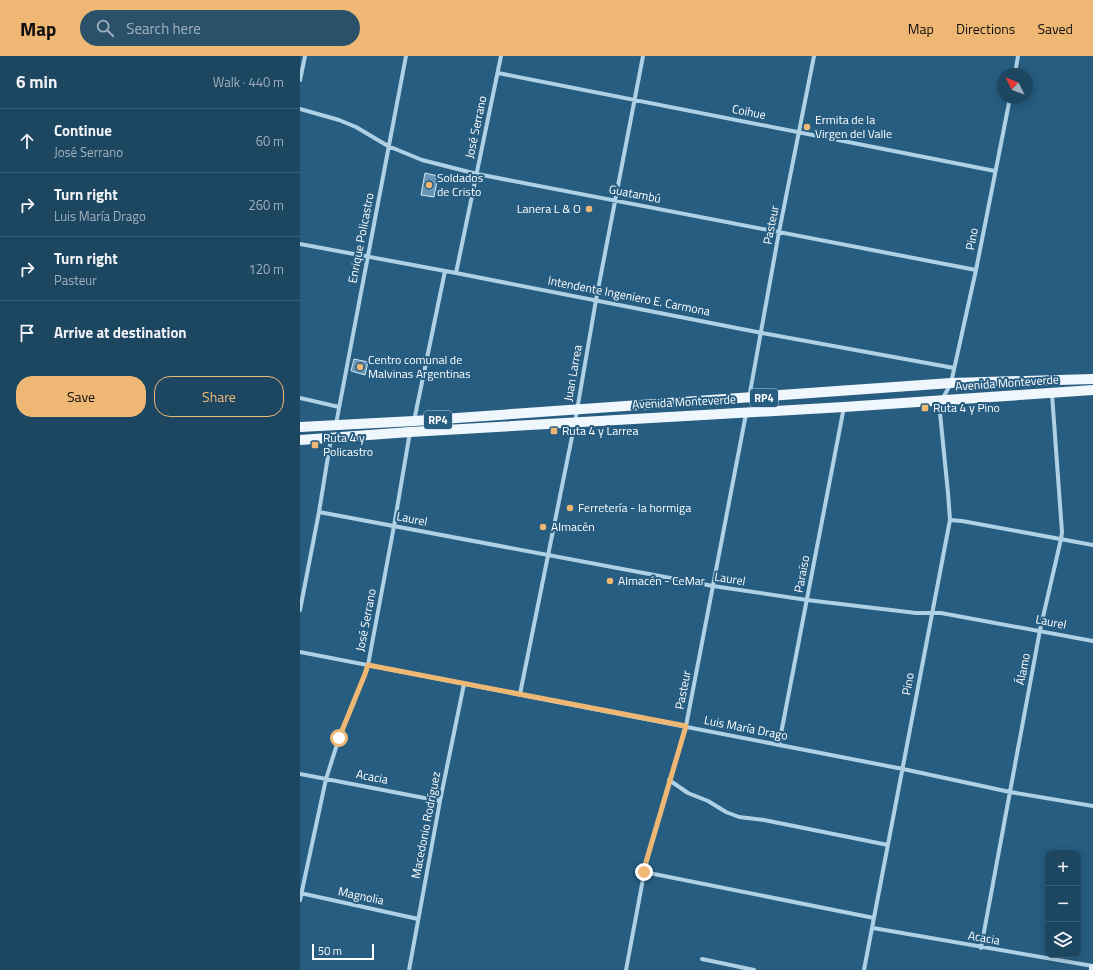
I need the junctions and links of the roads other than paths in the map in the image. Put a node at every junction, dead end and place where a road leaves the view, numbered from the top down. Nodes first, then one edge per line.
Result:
1 (305, 56) edge
2 (406, 56) edge
3 (501, 56) edge
4 (643, 56) edge
5 (814, 56) edge
6 (1018, 56) edge
7 (1016, 68) edge
8 (498, 73) junction
9 (300, 80) edge
10 (635, 100) junction
11 (1009, 104) edge
12 (300, 109) edge
13 (799, 132) junction
14 (388, 146) junction
15 (996, 171) junction
16 (476, 174) junction
17 (615, 200) junction
18 (779, 232) junction
19 (300, 244) edge
20 (368, 257) junction
21 (976, 270) junction
22 (445, 271) junction
23 (456, 273) junction
24 (596, 300) junction
25 (762, 333) junction
26 (954, 368) junction
27 (1093, 379) edge
28 (951, 384) junction
29 (1093, 390) edge
30 (1052, 393) junction
31 (300, 398) edge
32 (749, 399) junction
33 (942, 400) junction
34 (339, 407) junction
35 (844, 407) junction
36 (577, 410) junction
37 (747, 412) junction
38 (414, 421) junction
39 (575, 422) junction
40 (336, 424) junction
41 (300, 427) edge
42 (410, 432) junction
43 (332, 438) junction
44 (300, 440) edge
45 (319, 512) junction
46 (950, 520) junction
47 (394, 526) junction
48 (1061, 539) junction
49 (1093, 545) edge
50 (548, 556) junction
51 (713, 586) junction
52 (807, 600) junction
53 (300, 610) edge
54 (932, 613) junction
55 (1040, 630) junction
56 (1093, 640) edge
57 (300, 652) edge
58 (368, 665) junction
59 (464, 684) junction
60 (520, 694) junction
61 (686, 726) junction
62 (779, 744) junction
63 (903, 769) junction
64 (300, 774) edge
65 (326, 779) junction
66 (669, 780) junction
67 (1010, 792) junction
68 (440, 801) junction
69 (1093, 806) edge
70 (888, 845) junction
71 (644, 872) junction
72 (301, 893) edge
73 (300, 900) edge
74 (874, 918) junction
75 (418, 919) junction
76 (873, 928) junction
77 (981, 948) junction
78 (702, 959) dead end
79 (1093, 968) edge
80 (408, 970) edge
81 (626, 970) edge
82 (754, 970) edge
83 (864, 970) edge

1 - 9 street
2 - 14 street, Enrique Policastro
3 - 8 street, José Serrano
4 - 10 street, Juan Larrea
5 - 13 street, Pasteur
6 - 7 street
8 - 10 street, Coihue
8 - 16 street, José Serrano
10 - 13 street, Coihue
10 - 17 street, Juan Larrea
11 - 15 street, Pino
12 - 14 street, Guatambú
13 - 15 street, Coihue
13 - 18 street, Pasteur
14 - 16 street, Guatambú
14 - 20 street, Enrique Policastro
15 - 21 street, Pino
16 - 17 street, Guatambú
16 - 23 street, José Serrano
17 - 18 street, Guatambú
17 - 24 street, Juan Larrea
18 - 21 street, Guatambú
18 - 25 street, Pasteur
19 - 20 street, Intendente Ingeniero E. Carmona
20 - 22 street, Intendente Ingeniero E. Carmona
20 - 34 street, Enrique Policastro
21 - 26 street, Pino
22 - 23 street, Intendente Ingeniero E. Carmona
22 - 38 street
23 - 24 street, Intendente Ingeniero E. Carmona
24 - 25 street, Intendente Ingeniero E. Carmona
24 - 36 street, Juan Larrea
25 - 26 street, Intendente Ingeniero E. Carmona
25 - 32 street, Pasteur
26 - 28 street, Pino
27 - 28 main road, Avenida Monteverde / RP4
28 - 32 main road, Avenida Monteverde / RP4
28 - 33 street, Pino
29 - 30 main road, Avenida Monteverde / RP4
30 - 33 main road, Avenida Monteverde / RP4
30 - 48 street, Álamo
31 - 34 street
32 - 36 main road, Avenida Monteverde / RP4
33 - 35 main road, Avenida Monteverde / RP4
33 - 46 street, Pino
34 - 40 street, Enrique Policastro
35 - 37 main road, Avenida Monteverde / RP4
35 - 52 street, Paraíso
36 - 38 main road, Avenida Monteverde / RP4
36 - 39 street, Juan Larrea
37 - 39 main road, Avenida Monteverde / RP4
37 - 51 street, Pasteur
38 - 40 main road, Avenida Monteverde / RP4
39 - 42 main road, Avenida Monteverde / RP4
39 - 50 street, Juan Larrea
40 - 41 main road, Avenida Monteverde / RP4
42 - 43 main road, Avenida Monteverde / RP4
42 - 47 street, José Serrano
43 - 44 main road, Avenida Monteverde / RP4
43 - 45 street
45 - 47 street, Laurel
45 - 53 street
46 - 48 street
46 - 54 street, Pino
47 - 50 street, Laurel
47 - 58 street, José Serrano
48 - 49 street
48 - 55 street, Álamo
50 - 51 street, Laurel
50 - 60 street, Juan Larrea
51 - 52 street, Laurel
51 - 61 street, Pasteur
52 - 54 street, Laurel
52 - 62 street, Paraíso
54 - 55 street, Laurel
54 - 63 street, Pino
55 - 56 street, Laurel
55 - 67 street, Álamo
57 - 58 street, Luis María Drago
58 - 59 street, Luis María Drago
58 - 65 street, José Serrano
59 - 60 street, Luis María Drago
59 - 68 street, Macedonio Rodríguez
60 - 61 street, Luis María Drago
61 - 62 street, Luis María Drago
61 - 66 street, Pasteur
62 - 63 street, Luis María Drago
63 - 67 street, Luis María Drago
63 - 70 street, Pino
64 - 65 street, Acacia
65 - 68 street, Acacia
65 - 72 street, José Serrano
66 - 70 street
66 - 71 street, Pasteur
67 - 69 street, Luis María Drago
67 - 77 street, Álamo
68 - 75 street, Macedonio Rodríguez
70 - 74 street, Pino
71 - 74 street
71 - 81 street, Pasteur
72 - 73 street, José Serrano
72 - 75 street, Magnolia
74 - 76 street, Pino
75 - 80 street, Macedonio Rodríguez
76 - 77 street, Acacia
76 - 83 street, Pino
77 - 79 street, Acacia
78 - 82 street

